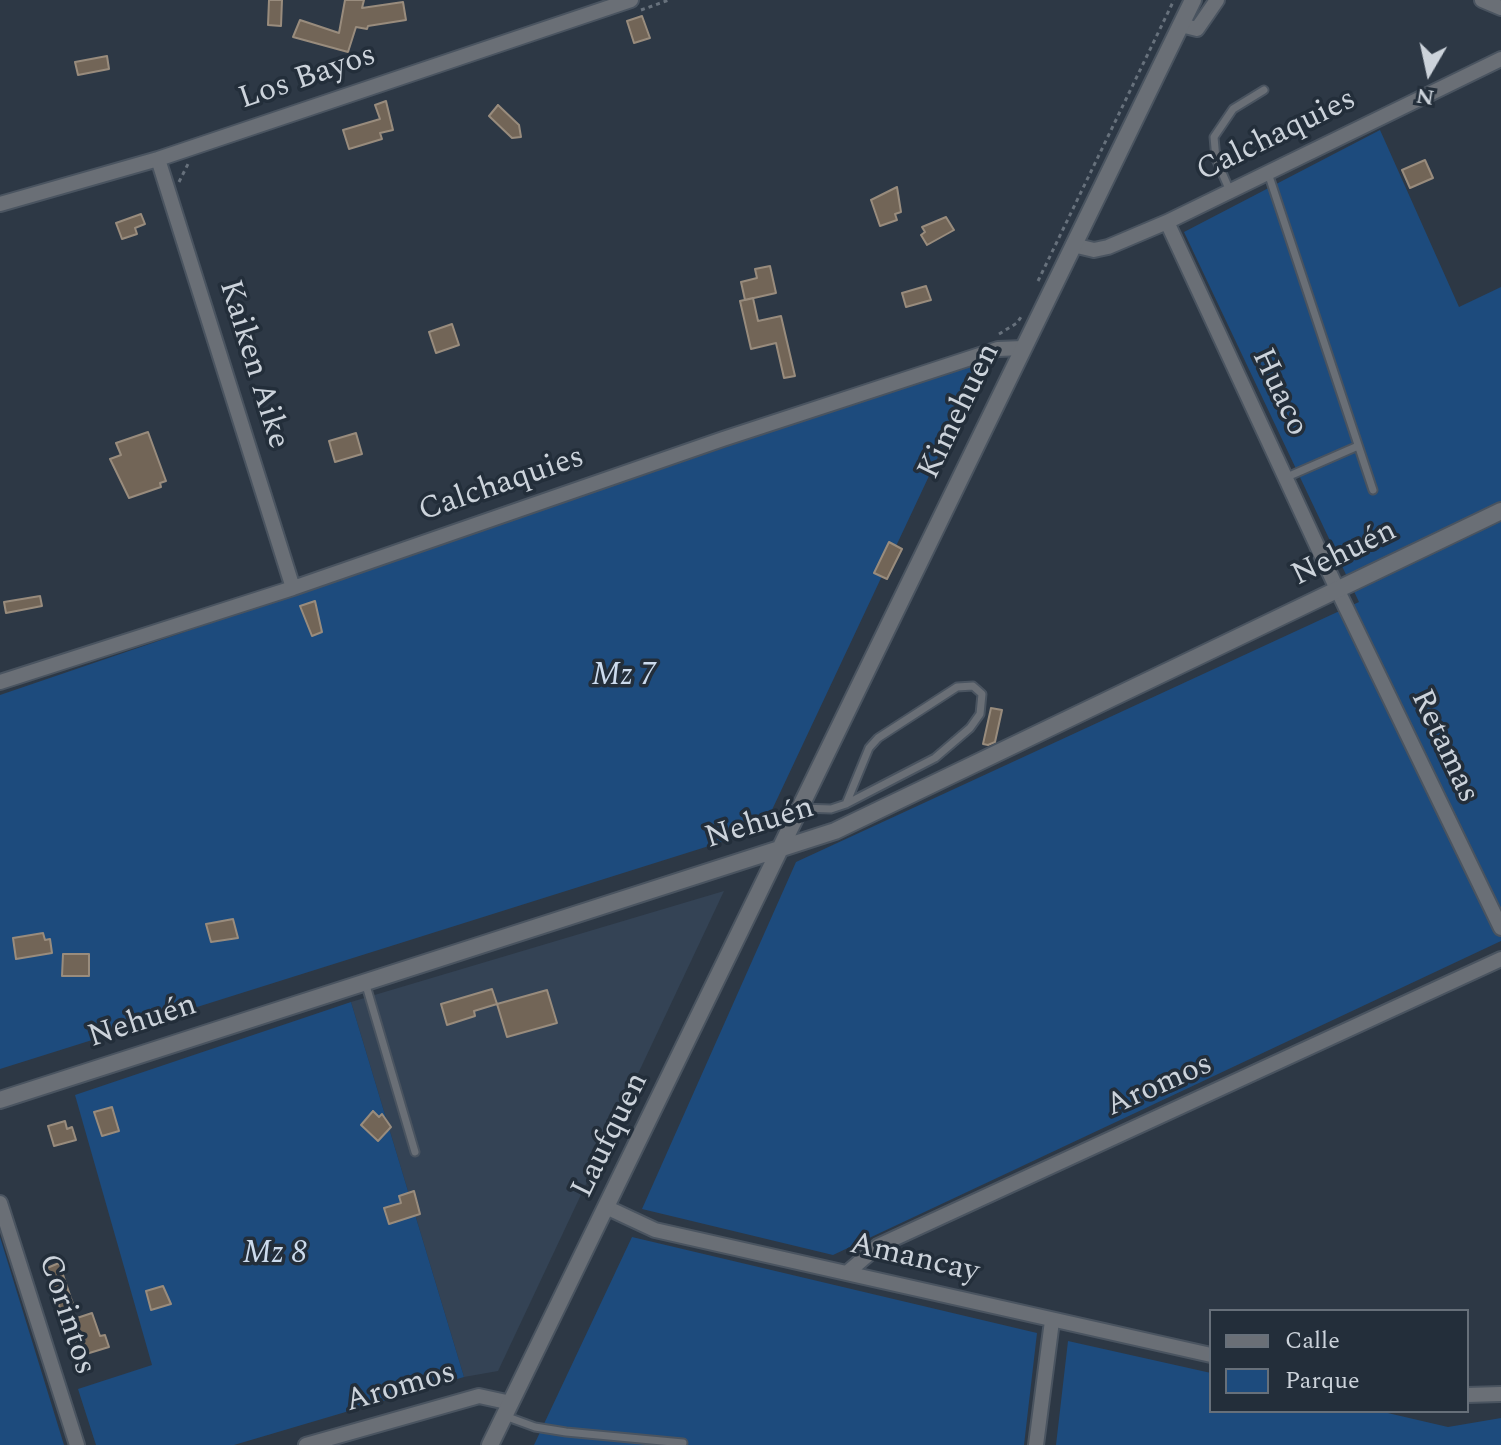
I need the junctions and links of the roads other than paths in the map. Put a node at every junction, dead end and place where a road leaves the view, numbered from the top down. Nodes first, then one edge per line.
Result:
1 (631, 0) edge
2 (1193, 0) edge
3 (1217, 0) edge
4 (1482, 0) edge
5 (1501, 8) edge
6 (1181, 25) junction
7 (1501, 59) edge
8 (1264, 90) dead end
9 (158, 159) junction
10 (1268, 173) junction
11 (1230, 191) junction
12 (0, 204) edge
13 (1167, 222) junction
14 (1073, 245) junction
15 (1023, 348) junction
16 (1358, 446) junction
17 (1287, 477) junction
18 (1373, 490) dead end
19 (1501, 511) edge
20 (293, 588) junction
21 (1337, 589) junction
22 (0, 682) edge
23 (846, 804) junction
24 (801, 808) junction
25 (780, 850) junction
26 (1501, 928) edge
27 (1501, 959) edge
28 (364, 980) junction
29 (0, 1100) edge
30 (415, 1152) dead end
31 (0, 1203) edge
32 (608, 1208) junction
33 (848, 1272) junction
34 (1052, 1321) junction
35 (1209, 1355) edge
36 (1501, 1394) edge
37 (1469, 1395) edge
38 (508, 1410) junction
39 (683, 1443) dead end
40 (77, 1445) edge
41 (306, 1445) edge
42 (490, 1445) edge
43 (1036, 1445) edge

1 - 9 street, Los Bayos
2 - 6 street, Kimehuen
3 - 6 street
4 - 5 street
6 - 14 street, Kimehuen
7 - 10 street, Calchaquies
8 - 11 lane
9 - 12 street, Los Bayos
9 - 20 street, Kaiken Aike
10 - 11 street, Calchaquies
10 - 16 lane
11 - 13 street, Calchaquies
13 - 14 street, Calchaquies
13 - 17 street, Huaco
14 - 15 street, Kimehuen
15 - 20 street, Calchaquies
15 - 24 street, Kimehuen
16 - 17 lane
16 - 18 lane
17 - 21 street, Huaco
19 - 21 street, Nehuén
20 - 22 street, Calchaquies
21 - 25 street, Nehuén
21 - 26 street, Retamas
23 - 23 lane
23 - 24 lane
24 - 25 street, Kimehuen
25 - 28 street, Nehuén
25 - 32 street, Laufquen
27 - 33 street, Aromos
28 - 29 street, Nehuén
28 - 30 lane
31 - 40 street, Corintos
32 - 33 street, Amancay
32 - 38 street, Laufquen
33 - 34 street, Amancay
34 - 35 street, Amancay
34 - 43 street
36 - 37 street
38 - 39 lane
38 - 41 street, Aromos
38 - 42 street, Laufquen

